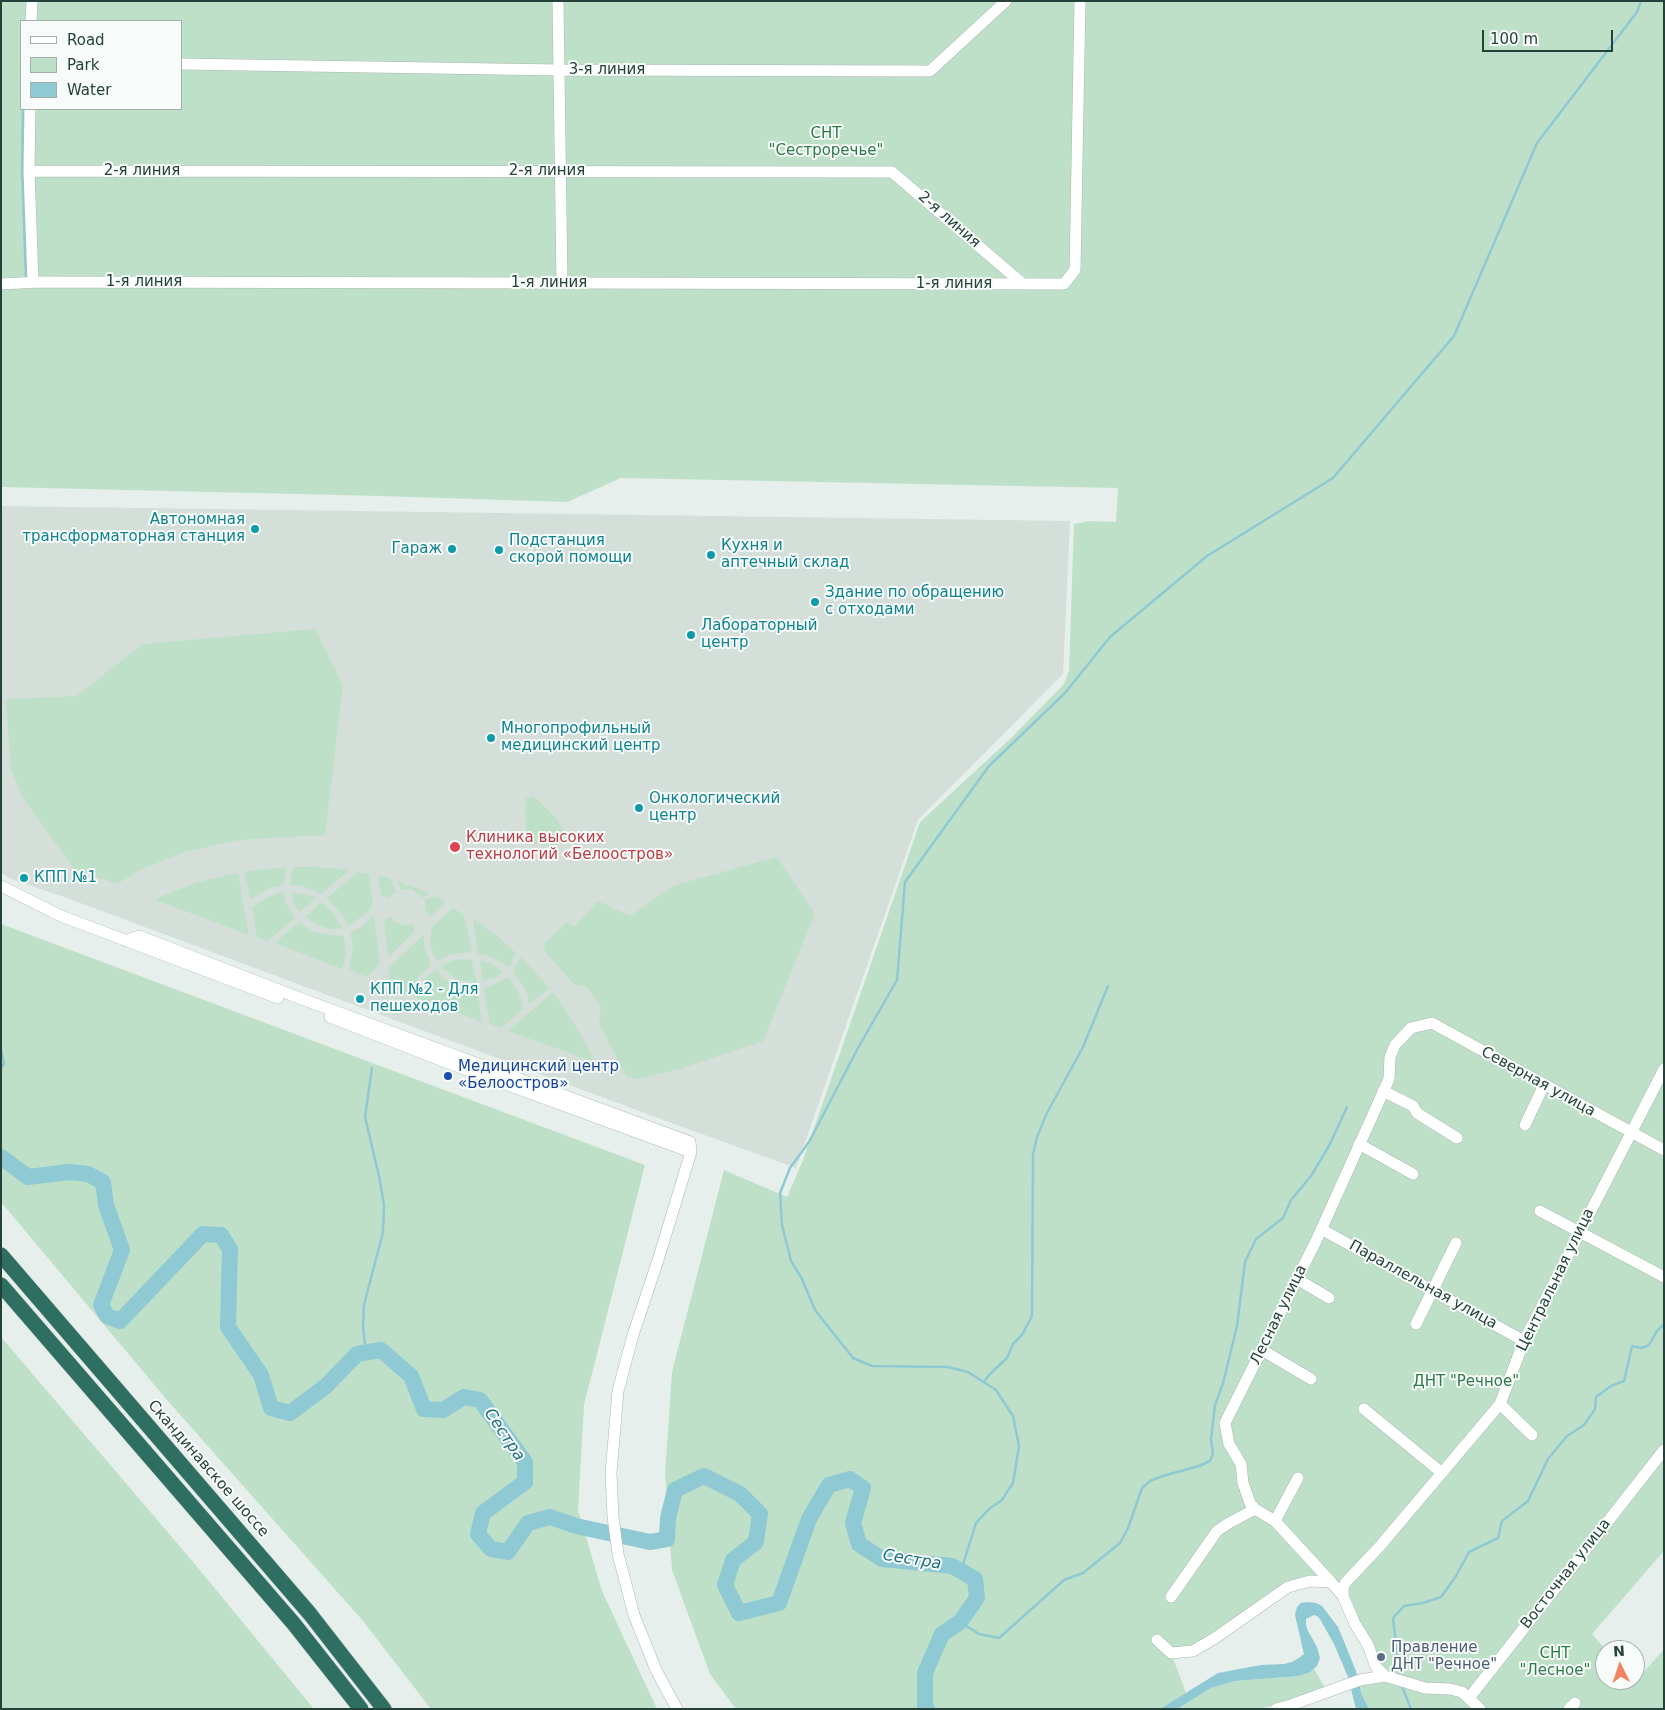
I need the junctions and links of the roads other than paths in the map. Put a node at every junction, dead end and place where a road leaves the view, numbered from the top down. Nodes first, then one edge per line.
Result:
1 (32, 1) edge
2 (558, 1) edge
3 (1006, 1) edge
4 (1080, 1) edge
5 (31, 20) edge
6 (182, 64) edge
7 (559, 70) junction
8 (30, 110) edge
9 (29, 171) junction
10 (560, 171) junction
11 (33, 282) junction
12 (562, 283) junction
13 (1, 284) edge
14 (1022, 284) junction
15 (1, 886) edge
16 (1412, 1028) joint
17 (1664, 1069) edge
18 (1544, 1085) junction
19 (1383, 1091) junction
20 (1525, 1125) dead end
21 (1631, 1132) junction
22 (1457, 1138) dead end
23 (1360, 1144) junction
24 (1664, 1150) edge
25 (1413, 1174) dead end
26 (1540, 1211) dead end
27 (1321, 1229) junction
28 (1579, 1233) junction
29 (1456, 1243) dead end
30 (1, 1255) edge
31 (1664, 1278) edge
32 (1297, 1279) junction
33 (1, 1285) edge
34 (1432, 1290) junction
35 (1329, 1298) dead end
36 (1416, 1324) dead end
37 (1524, 1341) junction
38 (1262, 1350) junction
39 (1311, 1379) dead end
40 (1500, 1404) junction
41 (1364, 1410) dead end
42 (1532, 1436) dead end
43 (1664, 1450) edge
44 (1442, 1473) junction
45 (1298, 1478) dead end
46 (1255, 1509) junction
47 (1275, 1521) junction
48 (1331, 1582) junction
49 (1343, 1596) junction
50 (1171, 1597) dead end
51 (1157, 1640) dead end
52 (1385, 1676) junction
53 (1469, 1698) junction
54 (1478, 1708) edge
55 (361, 1709) edge
56 (384, 1709) edge
57 (677, 1709) edge
58 (1276, 1709) edge

1 - 5 street
2 - 7 street
3 - 7 street, 3-я линия
4 - 14 street, 1-я линия
6 - 7 street, 3-я линия
7 - 10 street
8 - 9 street
9 - 10 street, 2-я линия
9 - 11 street
10 - 12 street
10 - 14 street, 2-я линия
11 - 12 street, 1-я линия
11 - 13 street, 1-я линия
12 - 14 street, 1-я линия
15 - 57 street
16 - 18 street, Северная улица
16 - 19 street, Лесная улица
17 - 21 street, Центральная улица
18 - 20 street
18 - 21 street, Северная улица
19 - 22 street
19 - 23 street, Лесная улица
21 - 24 street, Северная улица
21 - 28 street, Центральная улица
23 - 25 street
23 - 27 street, Лесная улица
26 - 28 street
27 - 32 street, Лесная улица
27 - 34 street, Параллельная улица
28 - 31 street
28 - 37 street, Центральная улица
29 - 34 street
30 - 56 highway, Скандинавское шоссе
32 - 35 street
32 - 38 street, Лесная улица
33 - 55 highway
34 - 36 street
34 - 37 street, Параллельная улица
37 - 40 street, Центральная улица
38 - 39 street
38 - 46 street, Лесная улица
40 - 42 street
40 - 44 street, Центральная улица
41 - 44 street
43 - 53 street, Восточная улица
44 - 49 street, Центральная улица
45 - 47 street
46 - 47 street
46 - 50 street
47 - 48 street
48 - 49 street
48 - 51 street
49 - 52 street
52 - 53 street
52 - 58 street
53 - 54 street

